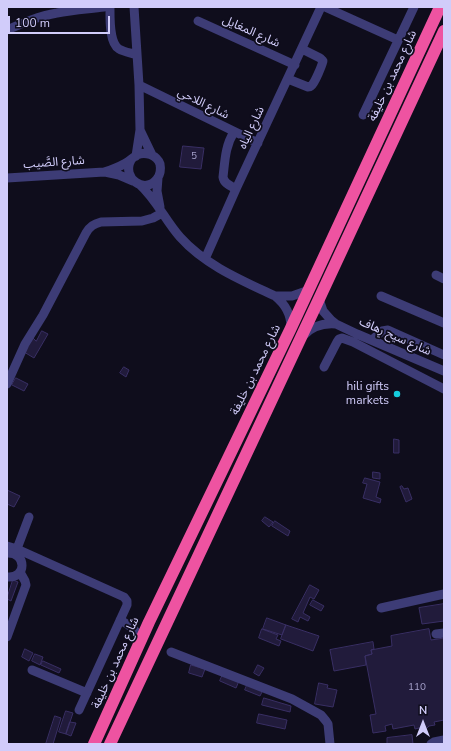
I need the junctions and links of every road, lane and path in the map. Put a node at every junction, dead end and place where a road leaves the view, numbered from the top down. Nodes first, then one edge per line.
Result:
1 (104, 7) edge
2 (110, 7) edge
3 (134, 7) edge
4 (322, 7) edge
5 (325, 7) edge
6 (414, 7) edge
7 (440, 7) edge
8 (198, 21) dead end
9 (7, 30) edge
10 (444, 31) edge
11 (398, 40) junction
12 (302, 49) junction
13 (137, 55) junction
14 (295, 65) junction
15 (288, 79) junction
16 (139, 85) junction
17 (363, 115) dead end
18 (140, 130) junction
19 (234, 132) junction
20 (258, 143) junction
21 (152, 155) junction
22 (133, 158) junction
23 (104, 172) junction
24 (7, 178) edge
25 (158, 178) junction
26 (136, 182) junction
27 (236, 189) junction
28 (161, 211) junction
29 (204, 259) junction
30 (309, 290) junction
31 (275, 296) junction
32 (381, 296) dead end
33 (319, 299) junction
34 (444, 323) edge
35 (336, 324) junction
36 (290, 330) junction
37 (301, 338) junction
38 (355, 338) junction
39 (372, 340) junction
40 (444, 355) edge
41 (324, 367) dead end
42 (444, 370) edge
43 (7, 384) edge
44 (444, 389) edge
45 (29, 517) dead end
46 (7, 546) edge
47 (13, 552) edge
48 (20, 572) junction
49 (7, 577) edge
50 (444, 594) edge
51 (381, 608) dead end
52 (123, 621) junction
53 (150, 622) junction
54 (7, 637) edge
55 (142, 640) junction
56 (171, 652) dead end
57 (32, 670) dead end
58 (87, 693) junction
59 (79, 710) dead end
60 (444, 740) edge
61 (94, 744) edge
62 (110, 744) edge
63 (330, 744) edge
64 (431, 744) edge

1 - 9 street
2 - 13 street
3 - 13 street
4 - 12 street, شارع الياه
5 - 11 street
6 - 11 street
7 - 30 highway, شارع محمد بن خليفة
8 - 14 street, شارع المغايل
10 - 33 highway
11 - 17 street
12 - 14 street, شارع الياه
12 - 15 street
13 - 16 street
14 - 15 street, شارع الياه
15 - 20 street, شارع الياه
16 - 18 street
16 - 19 street, شارع اللاحي
18 - 21 street
18 - 22 street
19 - 20 street, شارع اللاحي
19 - 27 street
20 - 27 street, شارع الياه
21 - 22 street
21 - 25 street
22 - 23 street, شارع الصَّيب
22 - 26 street
23 - 24 street, شارع الصَّيب
23 - 26 street, شارع الصَّيب
25 - 26 street
25 - 28 street
26 - 28 street
27 - 29 street, شارع الياه
28 - 29 street
28 - 43 street
29 - 31 street
30 - 31 street
30 - 36 highway, شارع محمد بن خليفة
31 - 36 street
32 - 34 street
33 - 35 street, شارع سيح رِهاف
33 - 37 highway
35 - 37 street
35 - 38 street, شارع سيح رِهاف
36 - 53 highway, شارع محمد بن خليفة
37 - 62 highway
38 - 39 street, شارع سيح رِهاف
38 - 41 street
38 - 44 street
39 - 40 street
39 - 42 street, شارع سيح رِهاف
45 - 47 street
46 - 47 street
47 - 48 street
47 - 52 street
48 - 49 street
48 - 54 street
50 - 51 street
52 - 53 street
52 - 55 street
52 - 58 street
53 - 55 highway, شارع محمد بن خليفة
55 - 61 highway, شارع محمد بن خليفة
56 - 63 street
57 - 58 street
58 - 59 street
60 - 64 street

